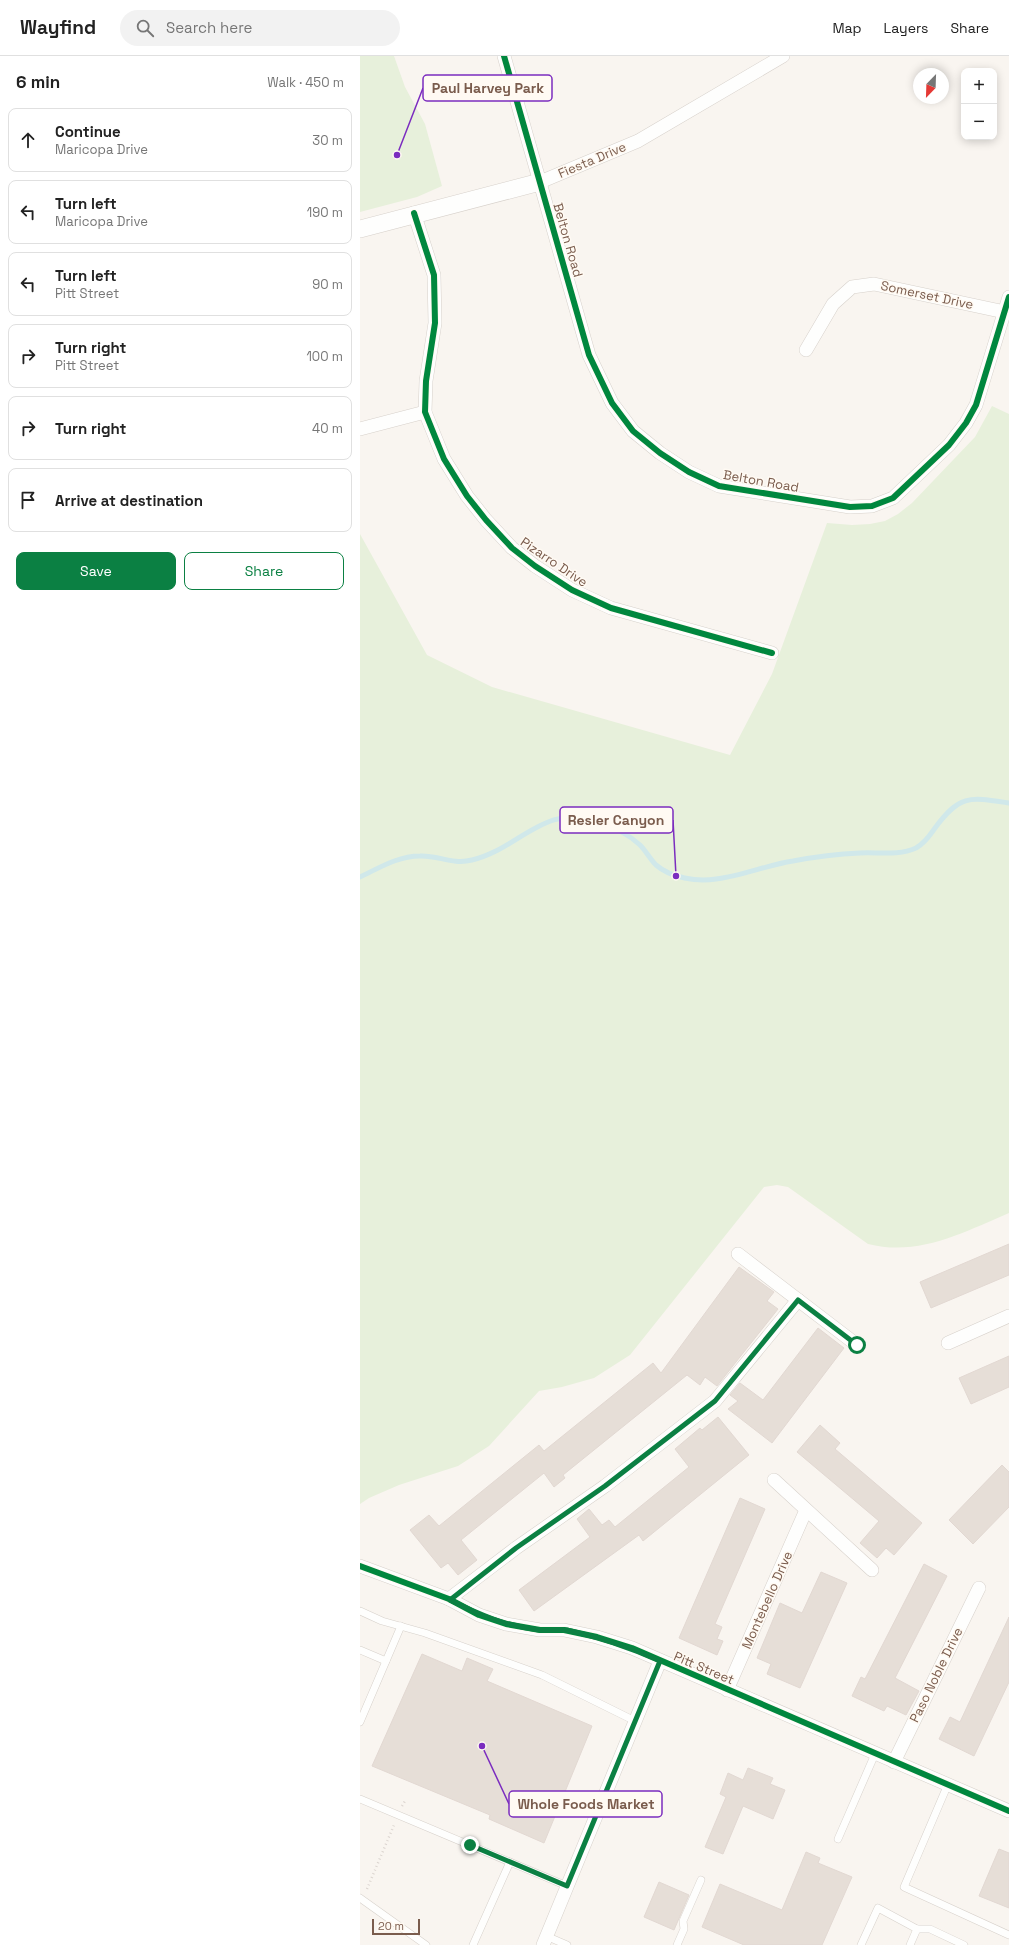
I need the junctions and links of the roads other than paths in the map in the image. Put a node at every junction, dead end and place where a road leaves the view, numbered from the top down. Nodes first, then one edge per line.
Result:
1 (504, 56) edge
2 (783, 56) edge
3 (540, 182) junction
4 (414, 214) junction
5 (360, 229) edge
6 (1009, 297) edge
7 (1007, 312) edge
8 (806, 350) dead end
9 (425, 412) junction
10 (360, 429) edge
11 (772, 653) dead end
12 (738, 1254) dead end
13 (798, 1300) junction
14 (1009, 1316) edge
15 (948, 1343) dead end
16 (857, 1345) dead end
17 (774, 1480) dead end
18 (806, 1510) junction
19 (360, 1566) edge
20 (872, 1570) dead end
21 (979, 1588) dead end
22 (450, 1600) junction
23 (360, 1611) edge
24 (401, 1626) junction
25 (360, 1650) edge
26 (386, 1661) junction
27 (660, 1661) junction
28 (727, 1690) junction
29 (635, 1721) junction
30 (360, 1722) edge
31 (875, 1754) junction
32 (894, 1762) junction
33 (948, 1784) junction
34 (360, 1799) edge
35 (1009, 1811) edge
36 (838, 1839) dead end
37 (510, 1862) junction
38 (701, 1880) dead end
39 (567, 1886) junction
40 (361, 1899) edge
41 (917, 1929) junction
42 (1009, 1935) edge
43 (544, 1940) edge
44 (426, 1945) edge
45 (473, 1945) edge
46 (567, 1945) edge
47 (677, 1945) edge
48 (861, 1945) edge
49 (910, 1945) edge
50 (964, 1945) edge

1 - 3 street, Belton Road
2 - 3 street, Fiesta Drive
3 - 4 street, Fiesta Drive
3 - 7 street, Belton Road
4 - 5 street, Fiesta Drive
4 - 9 street, Pizarro Drive
6 - 7 street, Belton Road
7 - 8 street, Somerset Drive
9 - 10 street
9 - 11 street, Pizarro Drive
12 - 13 street
13 - 16 street
13 - 22 street
14 - 15 street
17 - 18 street
18 - 20 street
18 - 28 street, Montebello Drive
19 - 22 street, Pitt Street
21 - 32 street, Paso Noble Drive
22 - 27 street, Pitt Street
23 - 24 lane
24 - 26 lane
24 - 29 lane
25 - 26 lane
26 - 30 lane
27 - 28 street, Pitt Street
27 - 29 street, Pitt Street
28 - 31 street, Pitt Street
29 - 39 street, Pitt Street
31 - 32 street, Pitt Street
31 - 36 lane
32 - 33 street, Pitt Street
33 - 35 street, Pitt Street
33 - 42 lane
34 - 37 lane
37 - 39 lane
37 - 45 lane
38 - 47 lane
39 - 43 street, Pitt Street
40 - 44 lane
41 - 48 lane
41 - 49 lane
41 - 50 lane
43 - 46 lane

